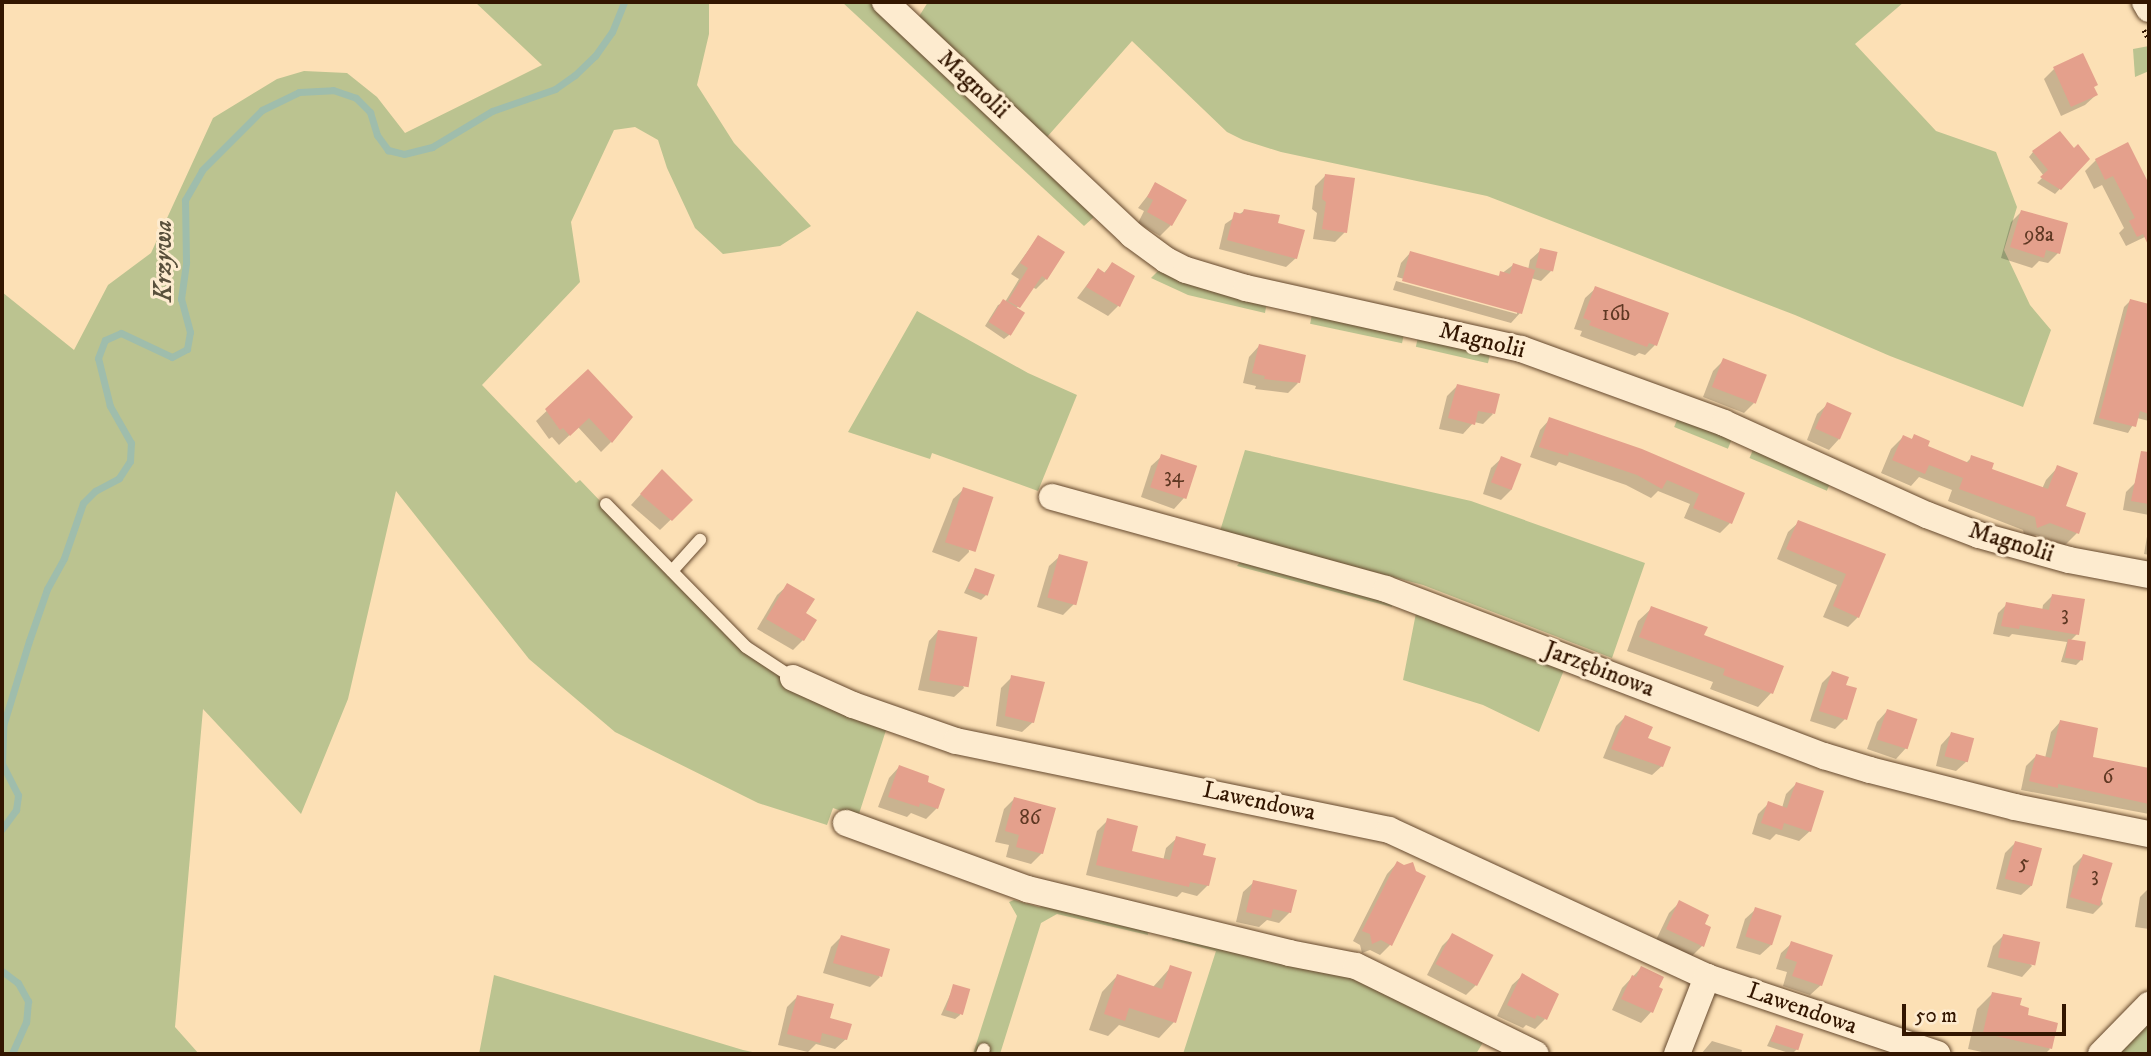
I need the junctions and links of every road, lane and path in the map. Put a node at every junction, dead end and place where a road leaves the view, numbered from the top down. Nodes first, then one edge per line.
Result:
1 (885, 2) edge
2 (2145, 2) edge
3 (2149, 9) edge
4 (1052, 497) dead end
5 (606, 504) dead end
6 (700, 540) dead end
7 (672, 571) junction
8 (2149, 575) edge
9 (793, 678) joint
10 (846, 823) dead end
11 (2149, 834) edge
12 (1707, 977) junction
13 (2149, 1005) edge
14 (1536, 1054) edge
15 (1677, 1054) edge
16 (1937, 1054) edge
17 (2101, 1054) edge

1 - 8 street, Magnolii
2 - 3 street
4 - 11 street, Jarzębinowa
5 - 7 lane
6 - 7 lane
7 - 9 lane
9 - 12 street, Lawendowa
10 - 14 street
12 - 15 street
12 - 16 street, Lawendowa
13 - 17 street

